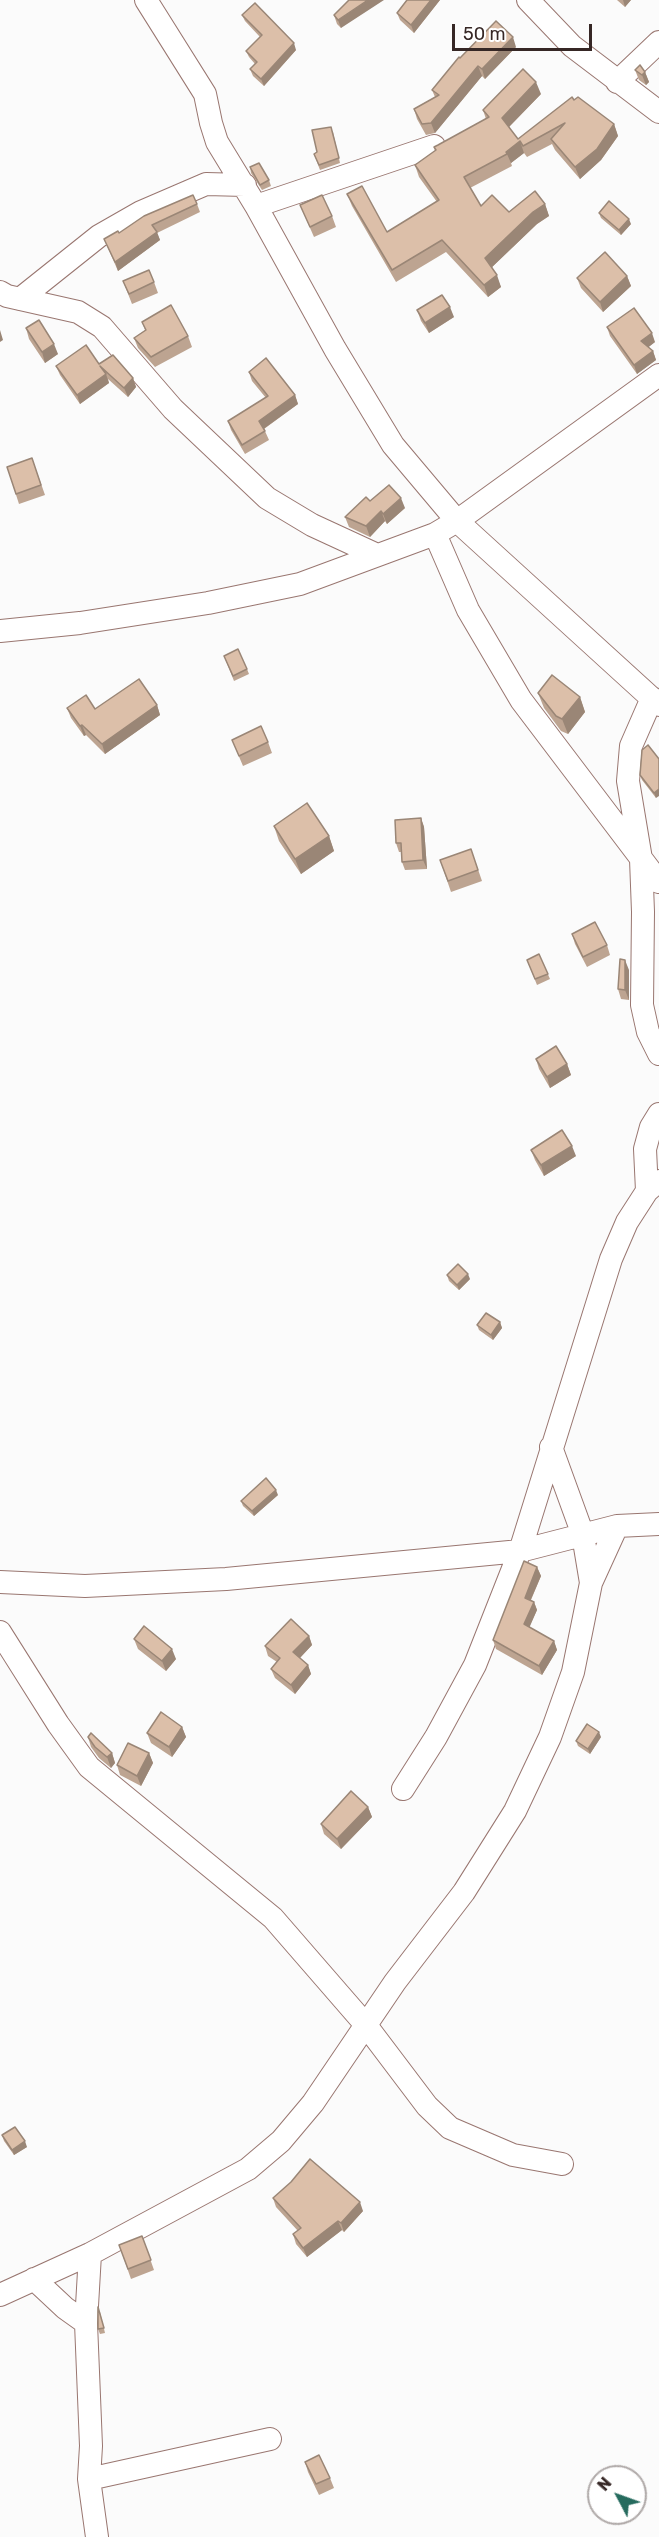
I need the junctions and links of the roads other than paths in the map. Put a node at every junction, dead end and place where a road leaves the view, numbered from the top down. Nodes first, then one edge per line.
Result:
1 (146, 0) edge
2 (528, 0) edge
3 (659, 42) edge
4 (617, 82) junction
5 (659, 112) edge
6 (434, 146) edge
7 (245, 185) junction
8 (256, 206) junction
9 (10, 296) edge
10 (659, 375) edge
11 (458, 521) junction
12 (435, 534) junction
13 (376, 555) junction
14 (0, 631) edge
15 (655, 702) edge
16 (641, 859) junction
17 (659, 882) edge
18 (659, 1054) edge
19 (659, 1114) edge
20 (653, 1186) edge
21 (551, 1447) junction
22 (659, 1524) edge
23 (617, 1526) junction
24 (583, 1534) junction
25 (519, 1551) junction
26 (0, 1582) edge
27 (591, 1583) junction
28 (0, 1632) edge
29 (403, 1789) dead end
30 (365, 2024) junction
31 (562, 2164) dead end
32 (90, 2254) junction
33 (34, 2279) junction
34 (0, 2295) edge
35 (86, 2323) junction
36 (270, 2439) dead end
37 (89, 2479) junction
38 (97, 2537) edge

1 - 7 street
2 - 4 street
3 - 4 street
4 - 5 street
6 - 8 street
7 - 8 street
7 - 9 street
8 - 11 street
9 - 13 street
10 - 11 street
11 - 12 street
11 - 15 street
12 - 13 street
12 - 16 street
13 - 14 street
15 - 16 street
16 - 17 street
16 - 18 street
19 - 20 street
20 - 21 street
21 - 24 street
21 - 25 street
22 - 23 street
23 - 24 street
23 - 27 street
24 - 25 street
24 - 27 street
25 - 26 street
25 - 29 street
27 - 30 street
28 - 30 street
30 - 31 street
30 - 32 street
32 - 33 street
32 - 35 street
33 - 34 street
33 - 35 street
35 - 37 street
36 - 37 street
37 - 38 street

